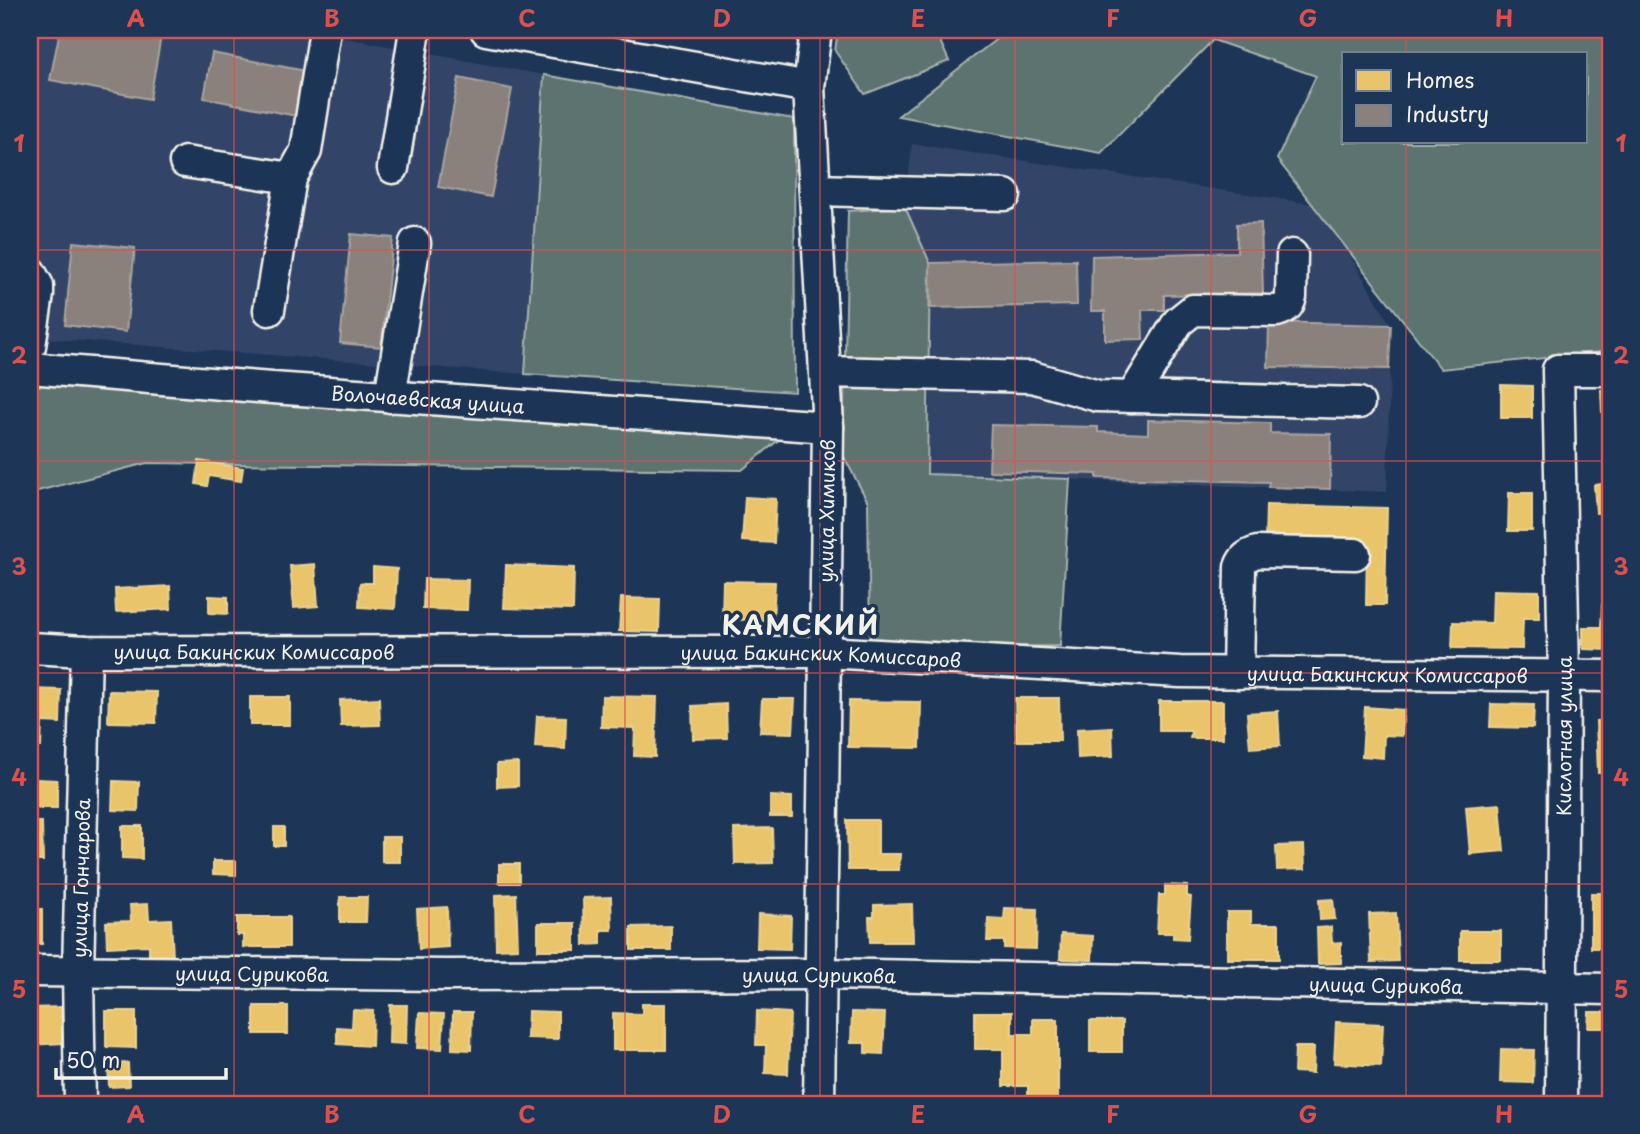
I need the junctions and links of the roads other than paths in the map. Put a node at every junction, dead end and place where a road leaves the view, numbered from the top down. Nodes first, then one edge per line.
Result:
1 (325, 30) edge
2 (415, 30) edge
3 (486, 30) edge
4 (816, 30) edge
5 (809, 87) junction
6 (185, 162) dead end
7 (393, 168) dead end
8 (290, 178) junction
9 (815, 190) junction
10 (1005, 195) dead end
11 (415, 243) dead end
12 (1292, 254) dead end
13 (30, 272) edge
14 (269, 310) dead end
15 (30, 346) edge
16 (30, 368) edge
17 (1610, 370) edge
18 (825, 372) junction
19 (390, 397) junction
20 (1132, 397) junction
21 (1359, 403) dead end
22 (828, 427) junction
23 (1355, 554) dead end
24 (30, 648) edge
25 (86, 651) junction
26 (825, 652) junction
27 (1238, 673) junction
28 (1564, 675) junction
29 (1610, 676) edge
30 (30, 971) edge
31 (78, 971) junction
32 (821, 974) junction
33 (1563, 988) junction
34 (1610, 989) edge
35 (80, 1104) edge
36 (819, 1104) edge
37 (1561, 1104) edge

1 - 8 street
2 - 7 street
3 - 5 street
4 - 5 street, улица Химиков
5 - 9 street, улица Химиков
6 - 8 street
8 - 14 street
9 - 10 street
9 - 18 street, улица Химиков
11 - 19 street
12 - 20 street
13 - 15 street
16 - 19 street, Волочаевская улица
17 - 28 street, Кислотная улица
18 - 20 street
18 - 22 street, улица Химиков
19 - 22 street, Волочаевская улица
20 - 21 street
22 - 26 street, улица Химиков
23 - 27 street
24 - 25 street, улица Бакинских Комиссаров
25 - 26 street, улица Бакинских Комиссаров
25 - 31 street, улица Гончарова
26 - 27 street, улица Бакинских Комиссаров
26 - 32 street, улица Химиков
27 - 28 street, улица Бакинских Комиссаров
28 - 29 street, улица Бакинских Комиссаров
28 - 33 street, Кислотная улица
30 - 31 street, улица Сурикова
31 - 32 street, улица Сурикова
31 - 35 street, улица Гончарова
32 - 33 street, улица Сурикова
32 - 36 street, улица Химиков
33 - 34 street, улица Сурикова
33 - 37 street, Кислотная улица

